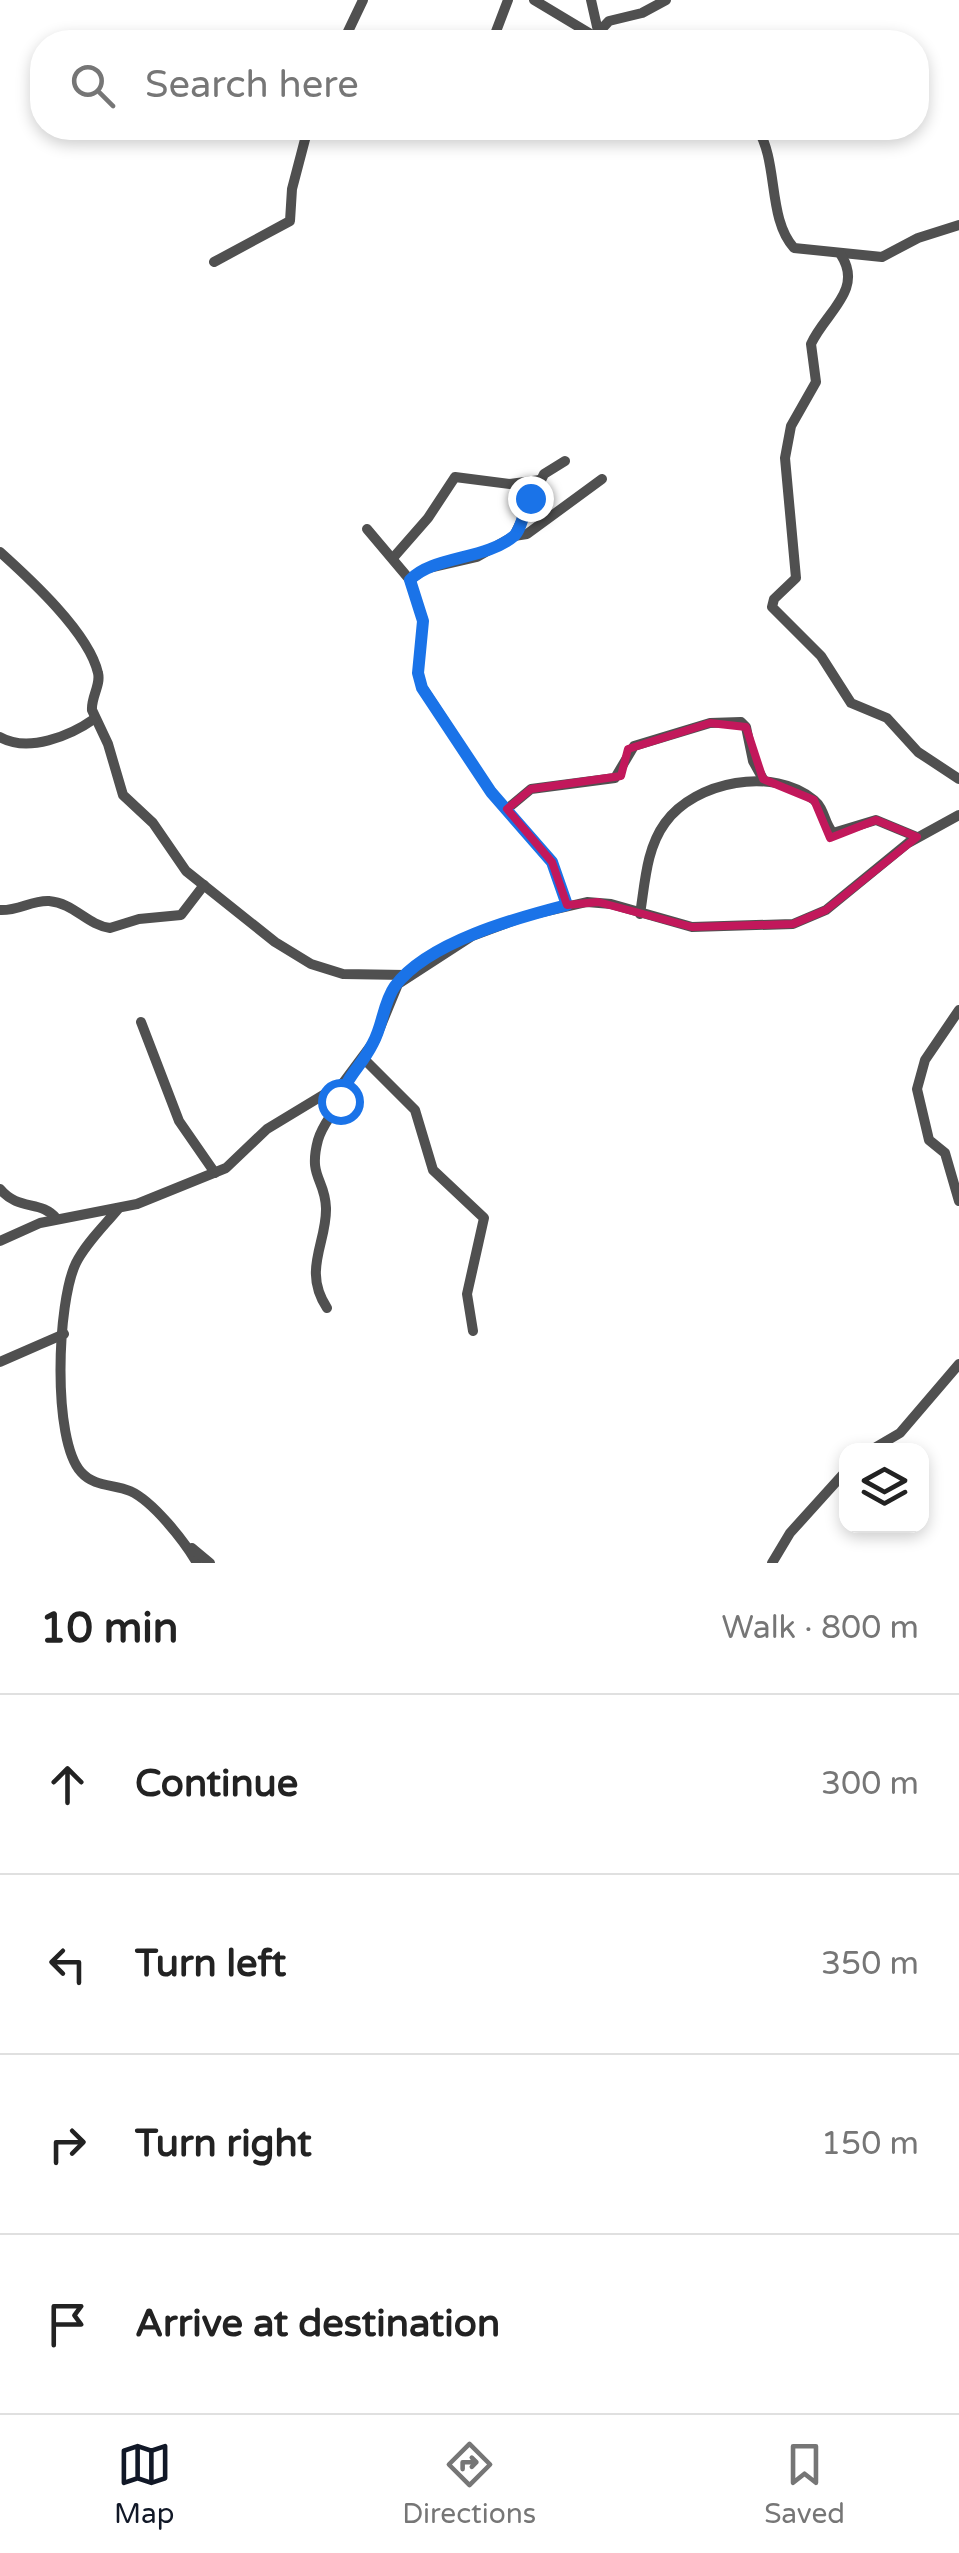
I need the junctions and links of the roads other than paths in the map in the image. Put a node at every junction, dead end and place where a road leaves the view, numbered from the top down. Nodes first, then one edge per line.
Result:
1 (363, 0) edge
2 (508, 0) edge
3 (534, 0) edge
4 (591, 0) edge
5 (666, 0) edge
6 (349, 30) edge
7 (497, 30) edge
8 (588, 30) edge
9 (598, 30) edge
10 (604, 30) edge
11 (305, 140) edge
12 (763, 140) edge
13 (959, 226) edge
14 (840, 256) junction
15 (214, 262) dead end
16 (565, 461) dead end
17 (602, 479) dead end
18 (540, 480) junction
19 (367, 528) dead end
20 (514, 536) junction
21 (0, 552) edge
22 (393, 558) junction
23 (410, 580) junction
24 (94, 719) junction
25 (0, 737) edge
26 (763, 779) junction
27 (959, 779) edge
28 (507, 810) junction
29 (959, 815) edge
30 (916, 837) junction
31 (204, 884) junction
32 (567, 905) junction
33 (0, 910) edge
34 (640, 914) junction
35 (405, 976) junction
36 (959, 1010) edge
37 (141, 1022) dead end
38 (364, 1059) junction
39 (342, 1083) junction
40 (215, 1174) junction
41 (0, 1188) edge
42 (959, 1202) edge
43 (119, 1208) junction
44 (58, 1219) junction
45 (0, 1242) edge
46 (327, 1308) dead end
47 (472, 1331) dead end
48 (64, 1334) junction
49 (0, 1362) edge
50 (959, 1364) edge
51 (883, 1443) edge
52 (839, 1479) edge
53 (187, 1544) junction
54 (197, 1563) edge
55 (210, 1563) edge
56 (772, 1563) edge

1 - 6 street
2 - 7 street
3 - 8 street
4 - 9 street
5 - 10 street
11 - 15 street
12 - 14 street
13 - 14 street
14 - 27 street
16 - 18 street
17 - 20 street
18 - 20 street
18 - 22 street
19 - 22 street
20 - 23 street
21 - 24 street
22 - 23 street
23 - 28 street
24 - 25 street
24 - 31 street
26 - 28 street
26 - 30 street
26 - 34 street
28 - 32 street
29 - 30 street
30 - 34 street
31 - 33 street
31 - 35 street
32 - 34 street
32 - 35 street
35 - 38 street
36 - 42 street
37 - 40 street
38 - 39 street
38 - 47 street
39 - 40 street
39 - 46 street
40 - 43 street
41 - 44 street
43 - 44 street
43 - 48 street
44 - 45 street
48 - 49 street
48 - 53 street
50 - 51 street
52 - 56 street
53 - 54 street
53 - 55 street

